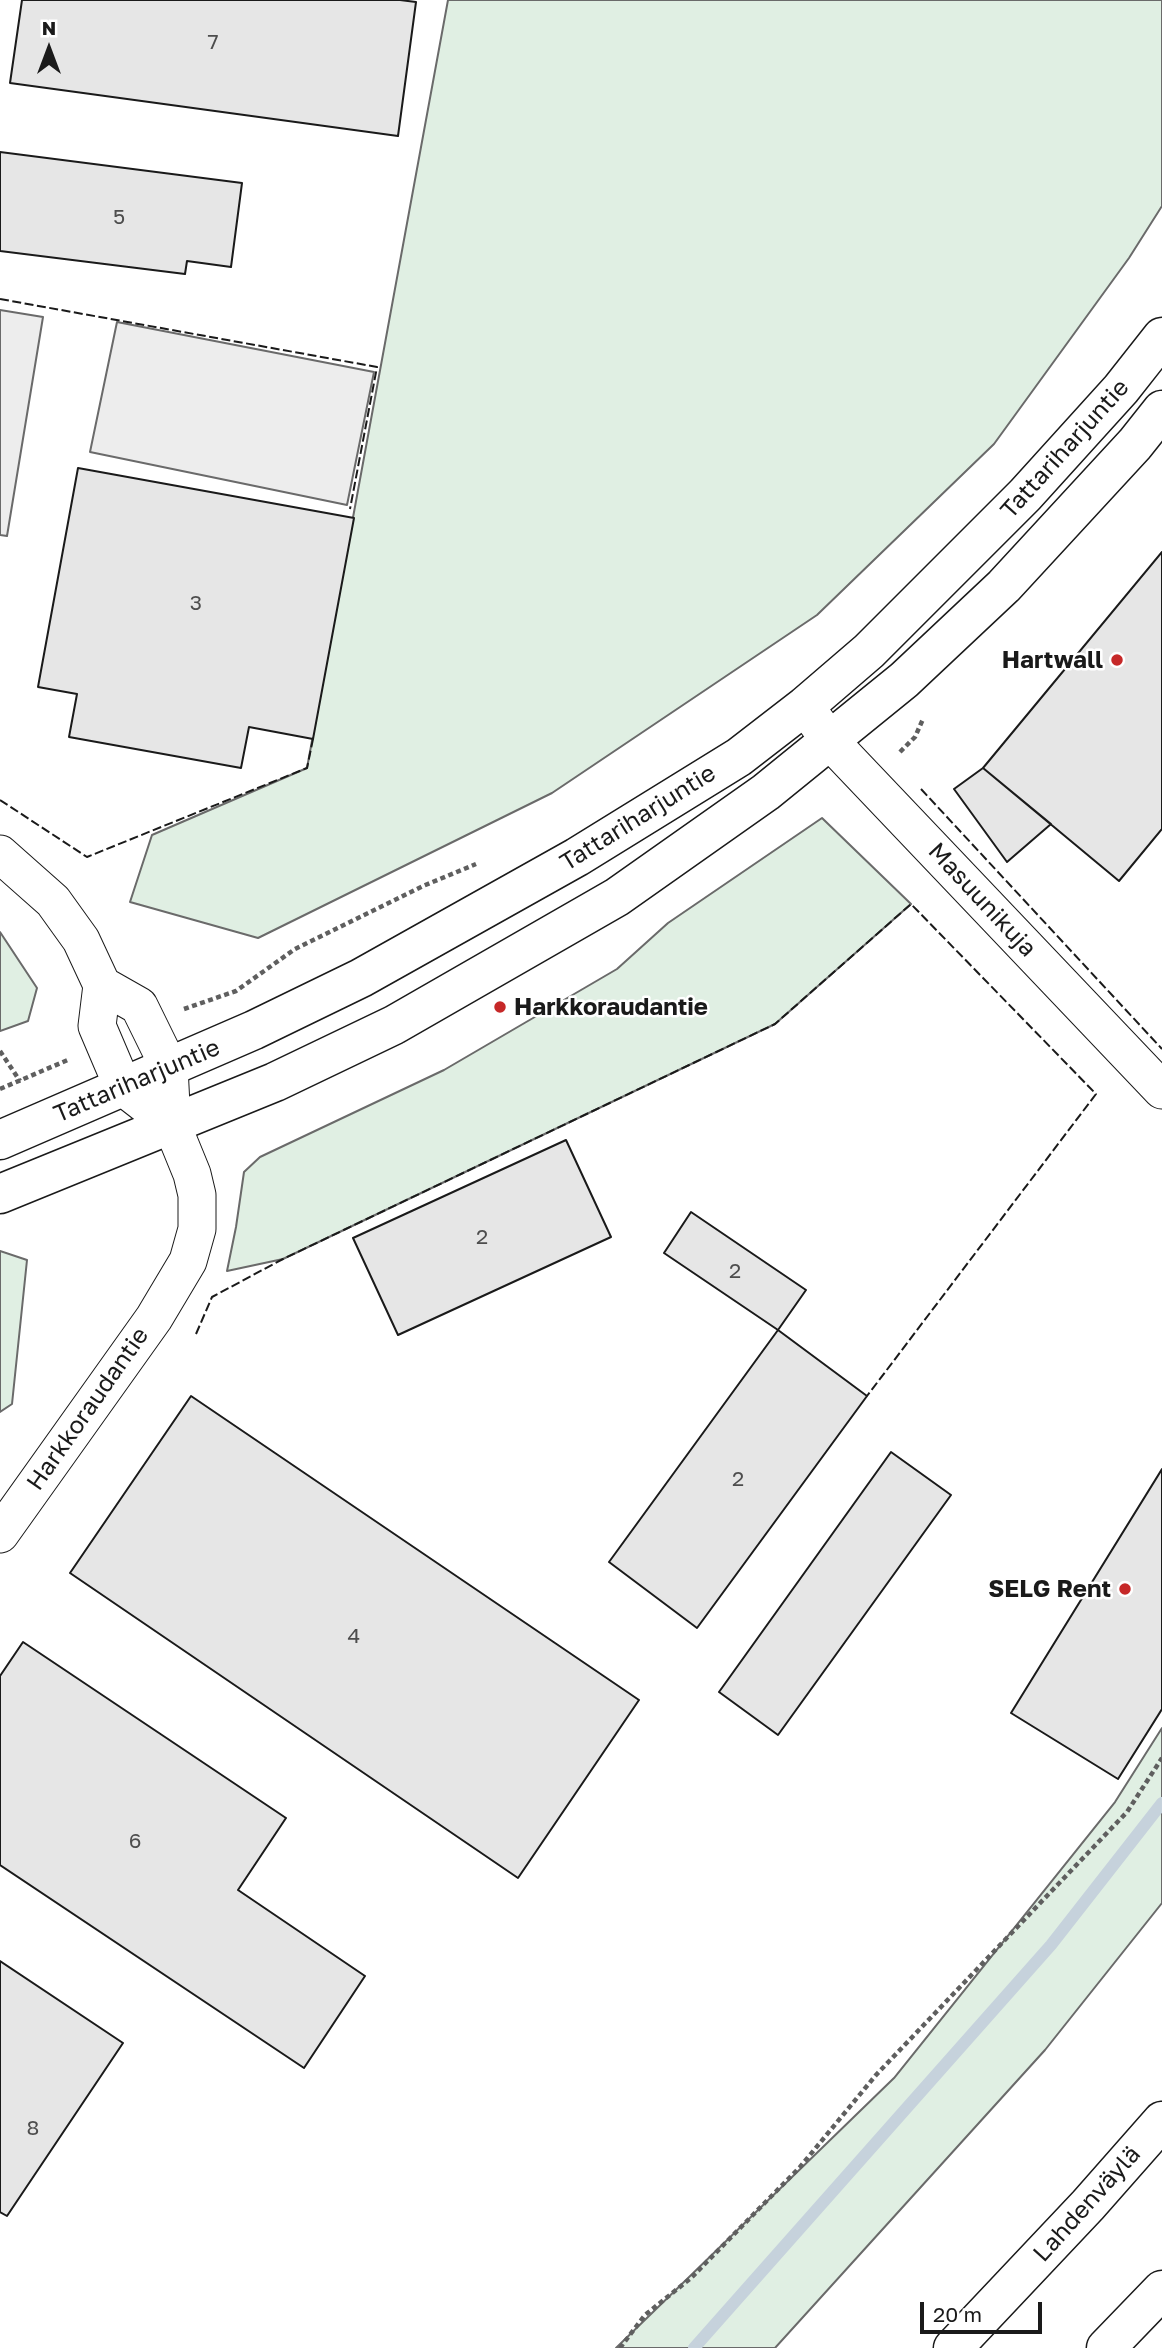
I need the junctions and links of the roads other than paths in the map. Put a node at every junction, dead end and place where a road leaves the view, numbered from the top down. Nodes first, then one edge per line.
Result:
1 (1162, 337) edge
2 (1162, 410) edge
3 (805, 706) junction
4 (830, 741) junction
5 (0, 854) edge
6 (102, 985) junction
7 (169, 1068) junction
8 (123, 1087) junction
9 (1162, 1090) edge
10 (172, 1125) junction
11 (0, 1140) edge
12 (0, 1194) edge
13 (0, 1534) edge
14 (1162, 2121) edge
15 (1162, 2290) edge
16 (953, 2348) edge
17 (1106, 2348) edge

1 - 3 main road, Tattariharjuntie
2 - 4 main road, Tattariharjuntie
3 - 4 street, Masuunikuja
3 - 7 main road, Tattariharjuntie
4 - 9 street, Masuunikuja
4 - 10 main road, Tattariharjuntie
5 - 6 street
6 - 7 street
6 - 8 street
7 - 8 main road, Tattariharjuntie
7 - 10 street
8 - 10 street
8 - 11 main road, Tattariharjuntie
10 - 12 main road, Tattariharjuntie
10 - 13 street, Harkkoraudantie
14 - 16 main road, Lahdenväylä
15 - 17 main road

